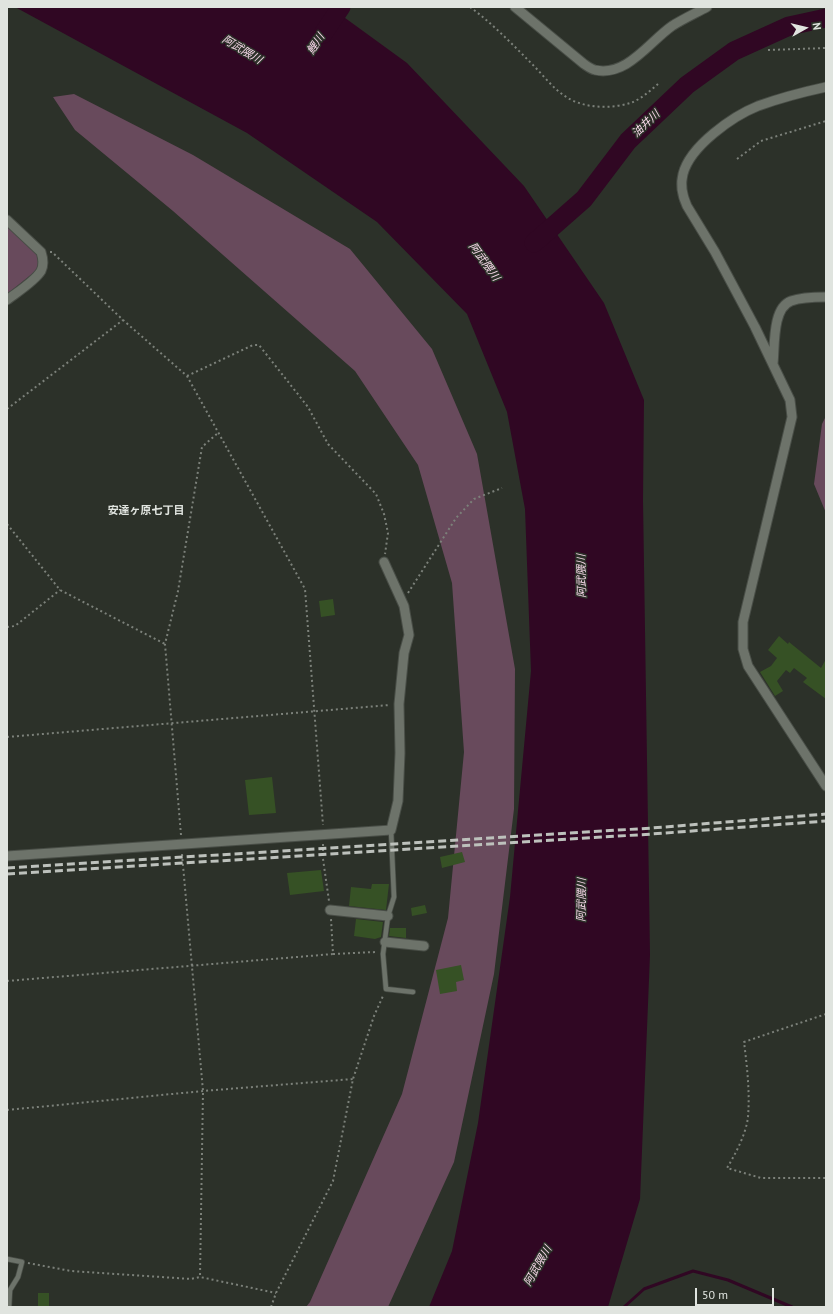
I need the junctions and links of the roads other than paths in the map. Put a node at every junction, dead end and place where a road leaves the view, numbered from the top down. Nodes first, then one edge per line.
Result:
1 (515, 7) edge
2 (707, 7) edge
3 (826, 87) edge
4 (7, 220) edge
5 (826, 297) edge
6 (7, 300) edge
7 (773, 366) junction
8 (384, 562) road end
9 (826, 786) edge
10 (391, 830) junction
11 (7, 856) edge
12 (330, 910) road end
13 (388, 916) junction
14 (385, 942) junction
15 (424, 946) dead end
16 (413, 992) dead end
17 (7, 1259) edge
18 (8, 1291) edge
19 (10, 1307) edge

1 - 2 street
3 - 7 street
4 - 6 street
5 - 7 street
7 - 9 street
8 - 10 street
10 - 11 street
10 - 13 lane
12 - 13 street
13 - 14 lane
14 - 15 street
14 - 16 lane
17 - 18 lane
18 - 19 lane

